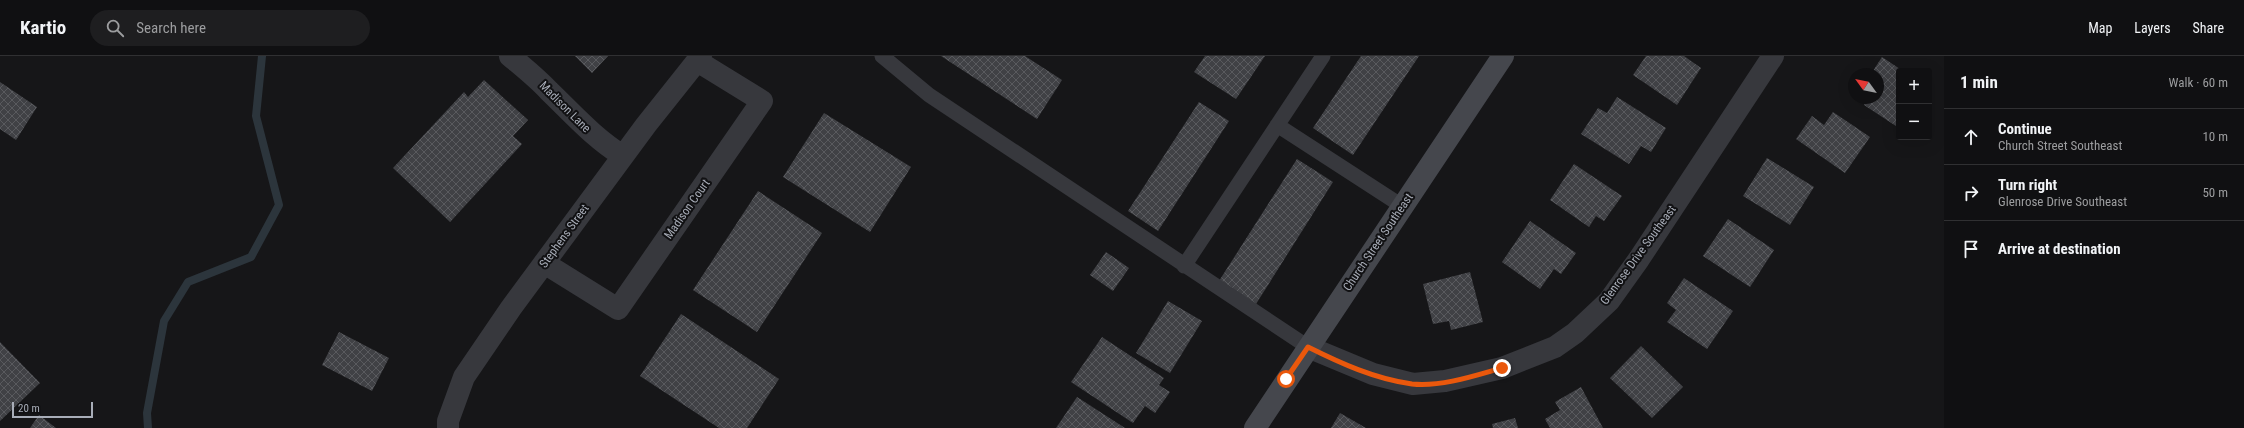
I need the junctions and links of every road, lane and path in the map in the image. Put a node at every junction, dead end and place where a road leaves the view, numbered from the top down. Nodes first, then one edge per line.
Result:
1 (510, 56) edge
2 (882, 56) edge
3 (1323, 56) edge
4 (1503, 56) edge
5 (1773, 56) edge
6 (699, 59) edge
7 (1277, 125) junction
8 (623, 156) junction
9 (1402, 206) junction
10 (544, 263) junction
11 (1184, 266) junction
12 (1308, 347) junction
13 (448, 428) edge
14 (1255, 428) edge

1 - 8 street, Madison Lane
2 - 11 lane
3 - 7 lane
4 - 9 street, Church Street Southeast
5 - 12 street, Glenrose Drive Southeast
6 - 8 street, Stephens Street
6 - 10 street, Madison Court
7 - 9 lane
7 - 11 lane
8 - 10 street, Stephens Street
9 - 12 street, Church Street Southeast
10 - 13 street, Stephens Street
11 - 12 lane
12 - 14 street, Church Street Southeast

